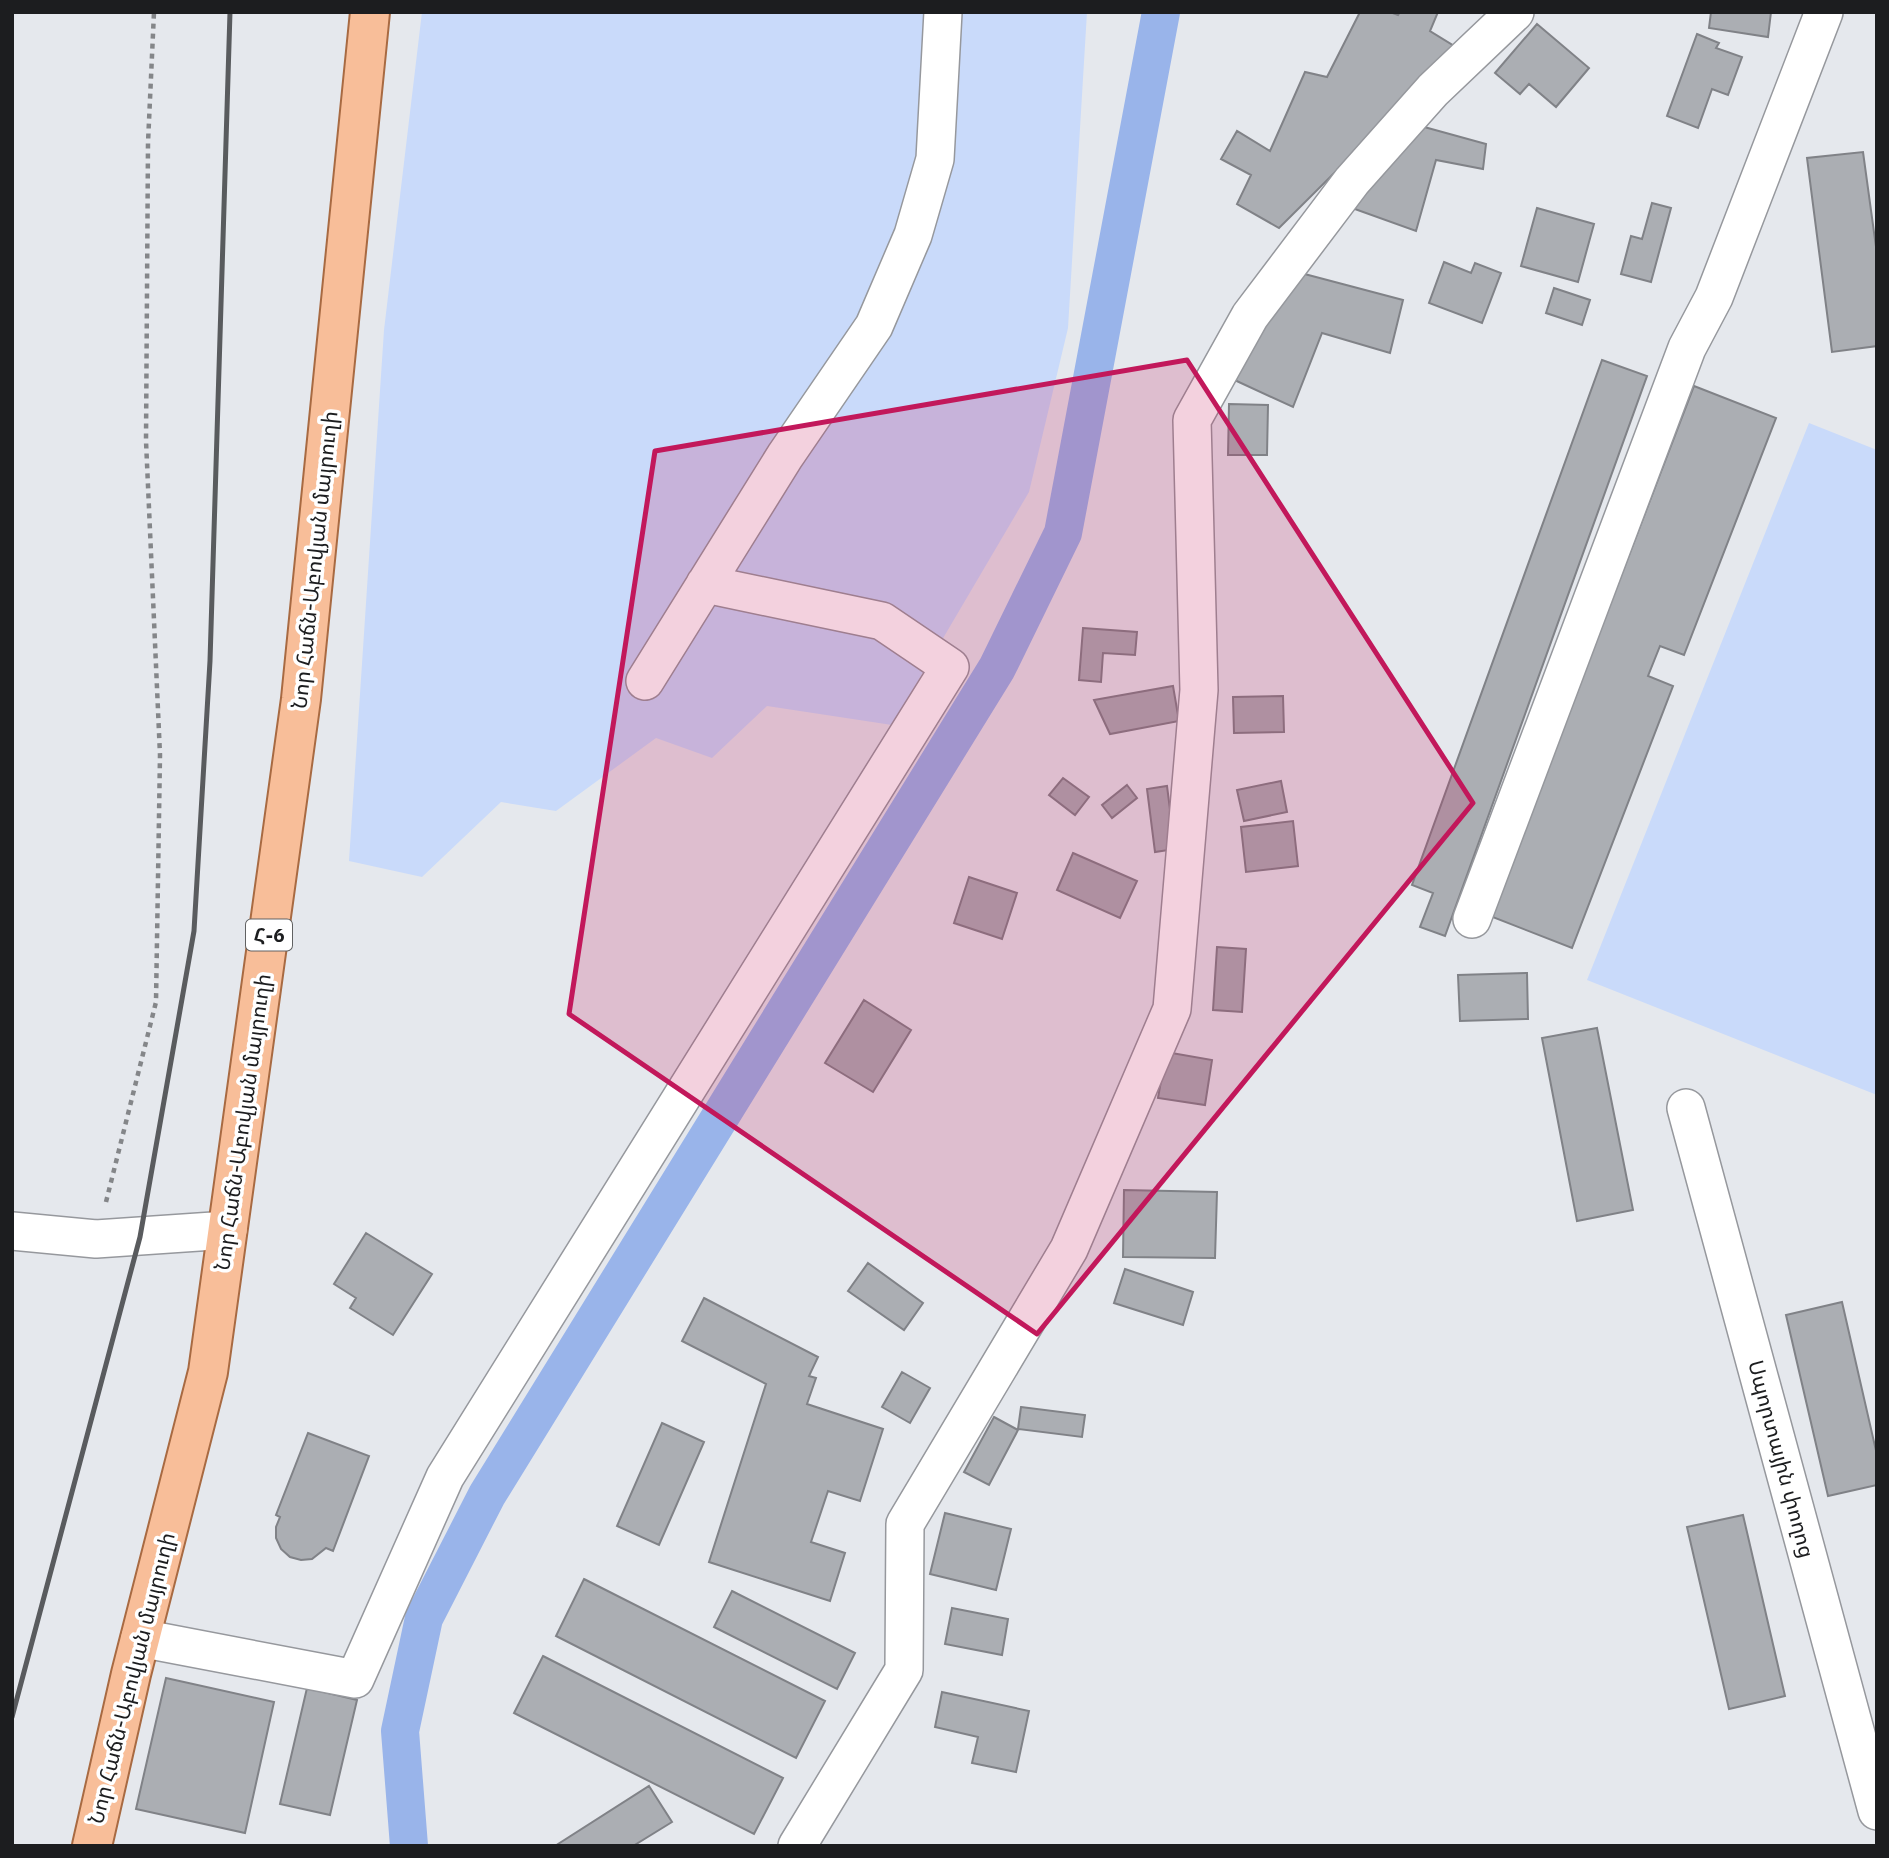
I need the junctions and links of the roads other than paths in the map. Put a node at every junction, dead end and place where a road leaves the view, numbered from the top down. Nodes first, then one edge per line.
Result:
1 (370, 12) edge
2 (943, 12) edge
3 (1515, 12) edge
4 (1824, 12) edge
5 (705, 584) junction
6 (645, 681) dead end
7 (1472, 919) dead end
8 (1686, 1108) dead end
9 (228, 1230) junction
10 (12, 1231) edge
11 (140, 1638) junction
12 (1877, 1811) edge
13 (92, 1846) edge
14 (797, 1846) edge

1 - 9 main road, Նոր Հաճն-Աբովյան մայրուղի / Հ-6
2 - 5 street
3 - 14 street
4 - 7 street
5 - 6 street
5 - 11 street
8 - 12 street, Սպորտային փողոց
9 - 10 street
9 - 11 main road, Նոր Հաճն-Աբովյան մայրուղի / Հ-6
11 - 13 main road, Նոր Հաճն-Աբովյան մայրուղի / Հ-6

